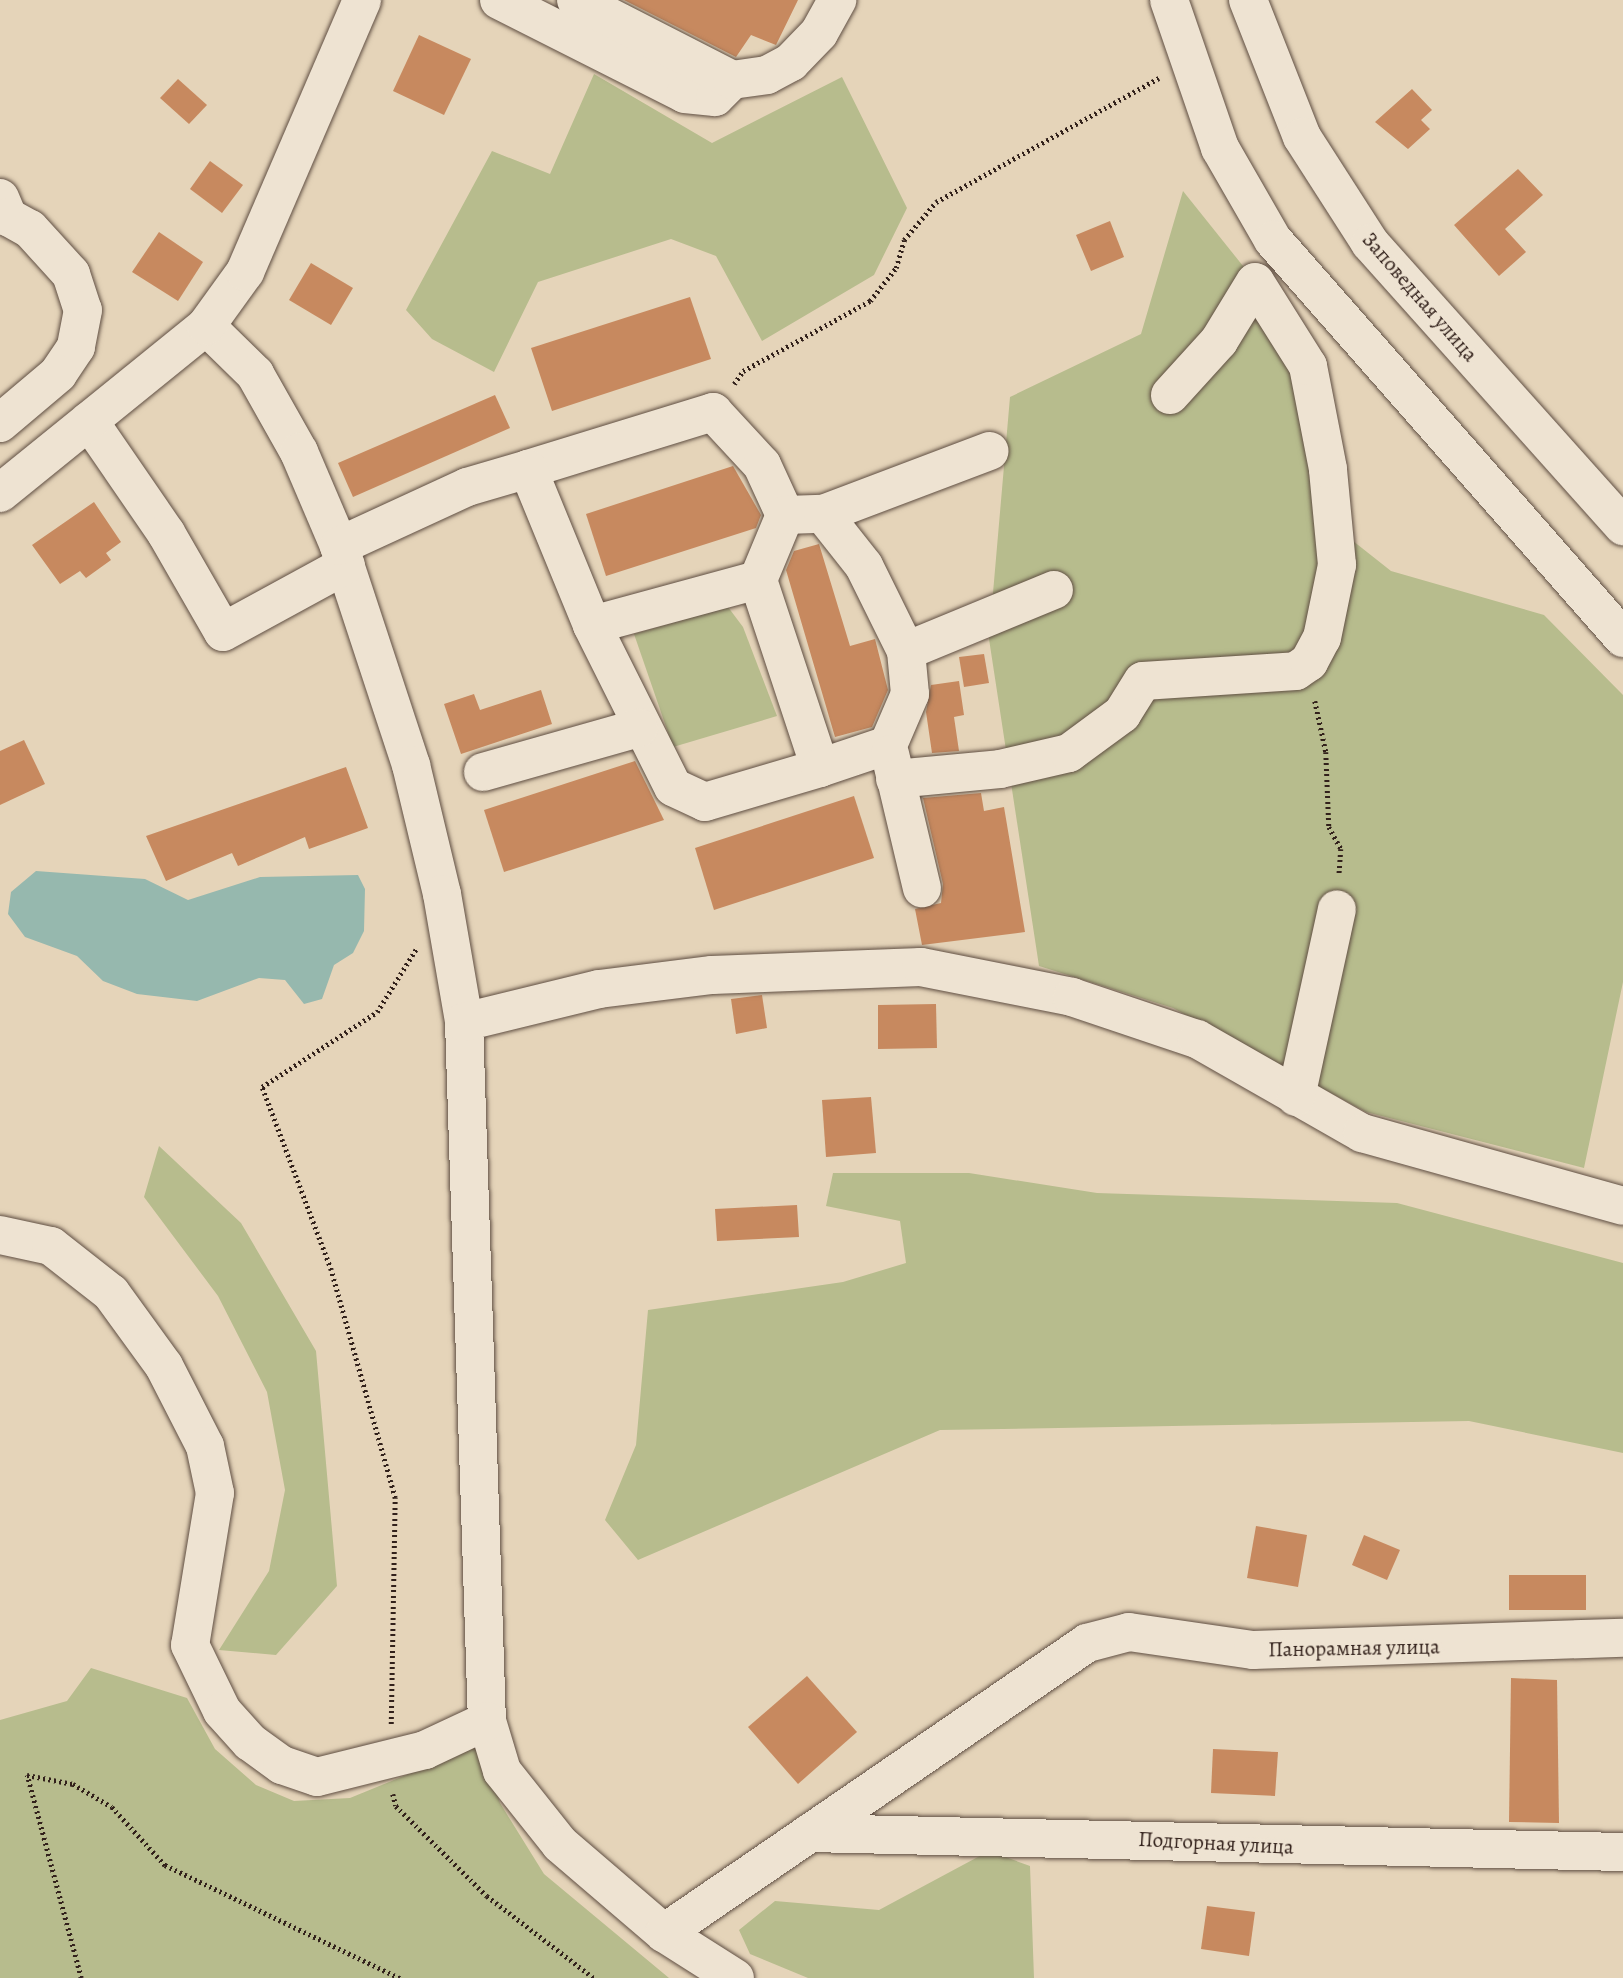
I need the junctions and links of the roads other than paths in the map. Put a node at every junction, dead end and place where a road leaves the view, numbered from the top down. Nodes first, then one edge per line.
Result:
1 (362, 0) edge
2 (499, 0) edge
3 (576, 0) edge
4 (837, 0) edge
5 (1169, 0) edge
6 (1248, 0) edge
7 (732, 79) junction
8 (3, 211) edge
9 (206, 326) junction
10 (1170, 395) dead end
11 (89, 421) junction
12 (0, 423) edge
13 (990, 451) dead end
14 (528, 469) junction
15 (0, 493) edge
16 (823, 514) junction
17 (785, 515) junction
18 (1623, 526) edge
19 (343, 555) junction
20 (758, 580) junction
21 (1054, 590) dead end
22 (592, 625) junction
23 (1623, 638) edge
24 (906, 651) junction
25 (639, 728) junction
26 (891, 762) junction
27 (820, 768) junction
28 (483, 772) dead end
29 (922, 888) dead end
30 (1338, 909) road end
31 (464, 1022) junction
32 (1296, 1097) junction
33 (1623, 1206) edge
34 (0, 1235) edge
35 (1623, 1639) edge
36 (487, 1721) junction
37 (810, 1833) junction
38 (1623, 1852) edge
39 (664, 1933) junction
40 (735, 1978) edge

1 - 9 street
2 - 7 street
3 - 7 street
4 - 7 street
5 - 23 street
6 - 18 street, Заповедная улица
8 - 12 street
9 - 11 street
9 - 19 street
10 - 26 street
11 - 15 street
11 - 19 street
13 - 16 street
14 - 17 street
14 - 19 street
14 - 22 street
16 - 17 street
16 - 24 street
17 - 20 street
19 - 31 street
20 - 22 street
20 - 27 street
21 - 24 street
22 - 25 street
24 - 26 street
25 - 27 street
25 - 28 street
26 - 27 street
26 - 29 street
30 - 32 street
31 - 32 street
31 - 36 street
32 - 33 street
34 - 36 street
35 - 37 street, Панорамная улица
36 - 39 street
37 - 38 street, Подгорная улица
37 - 39 street, Панорамная улица
39 - 40 street

